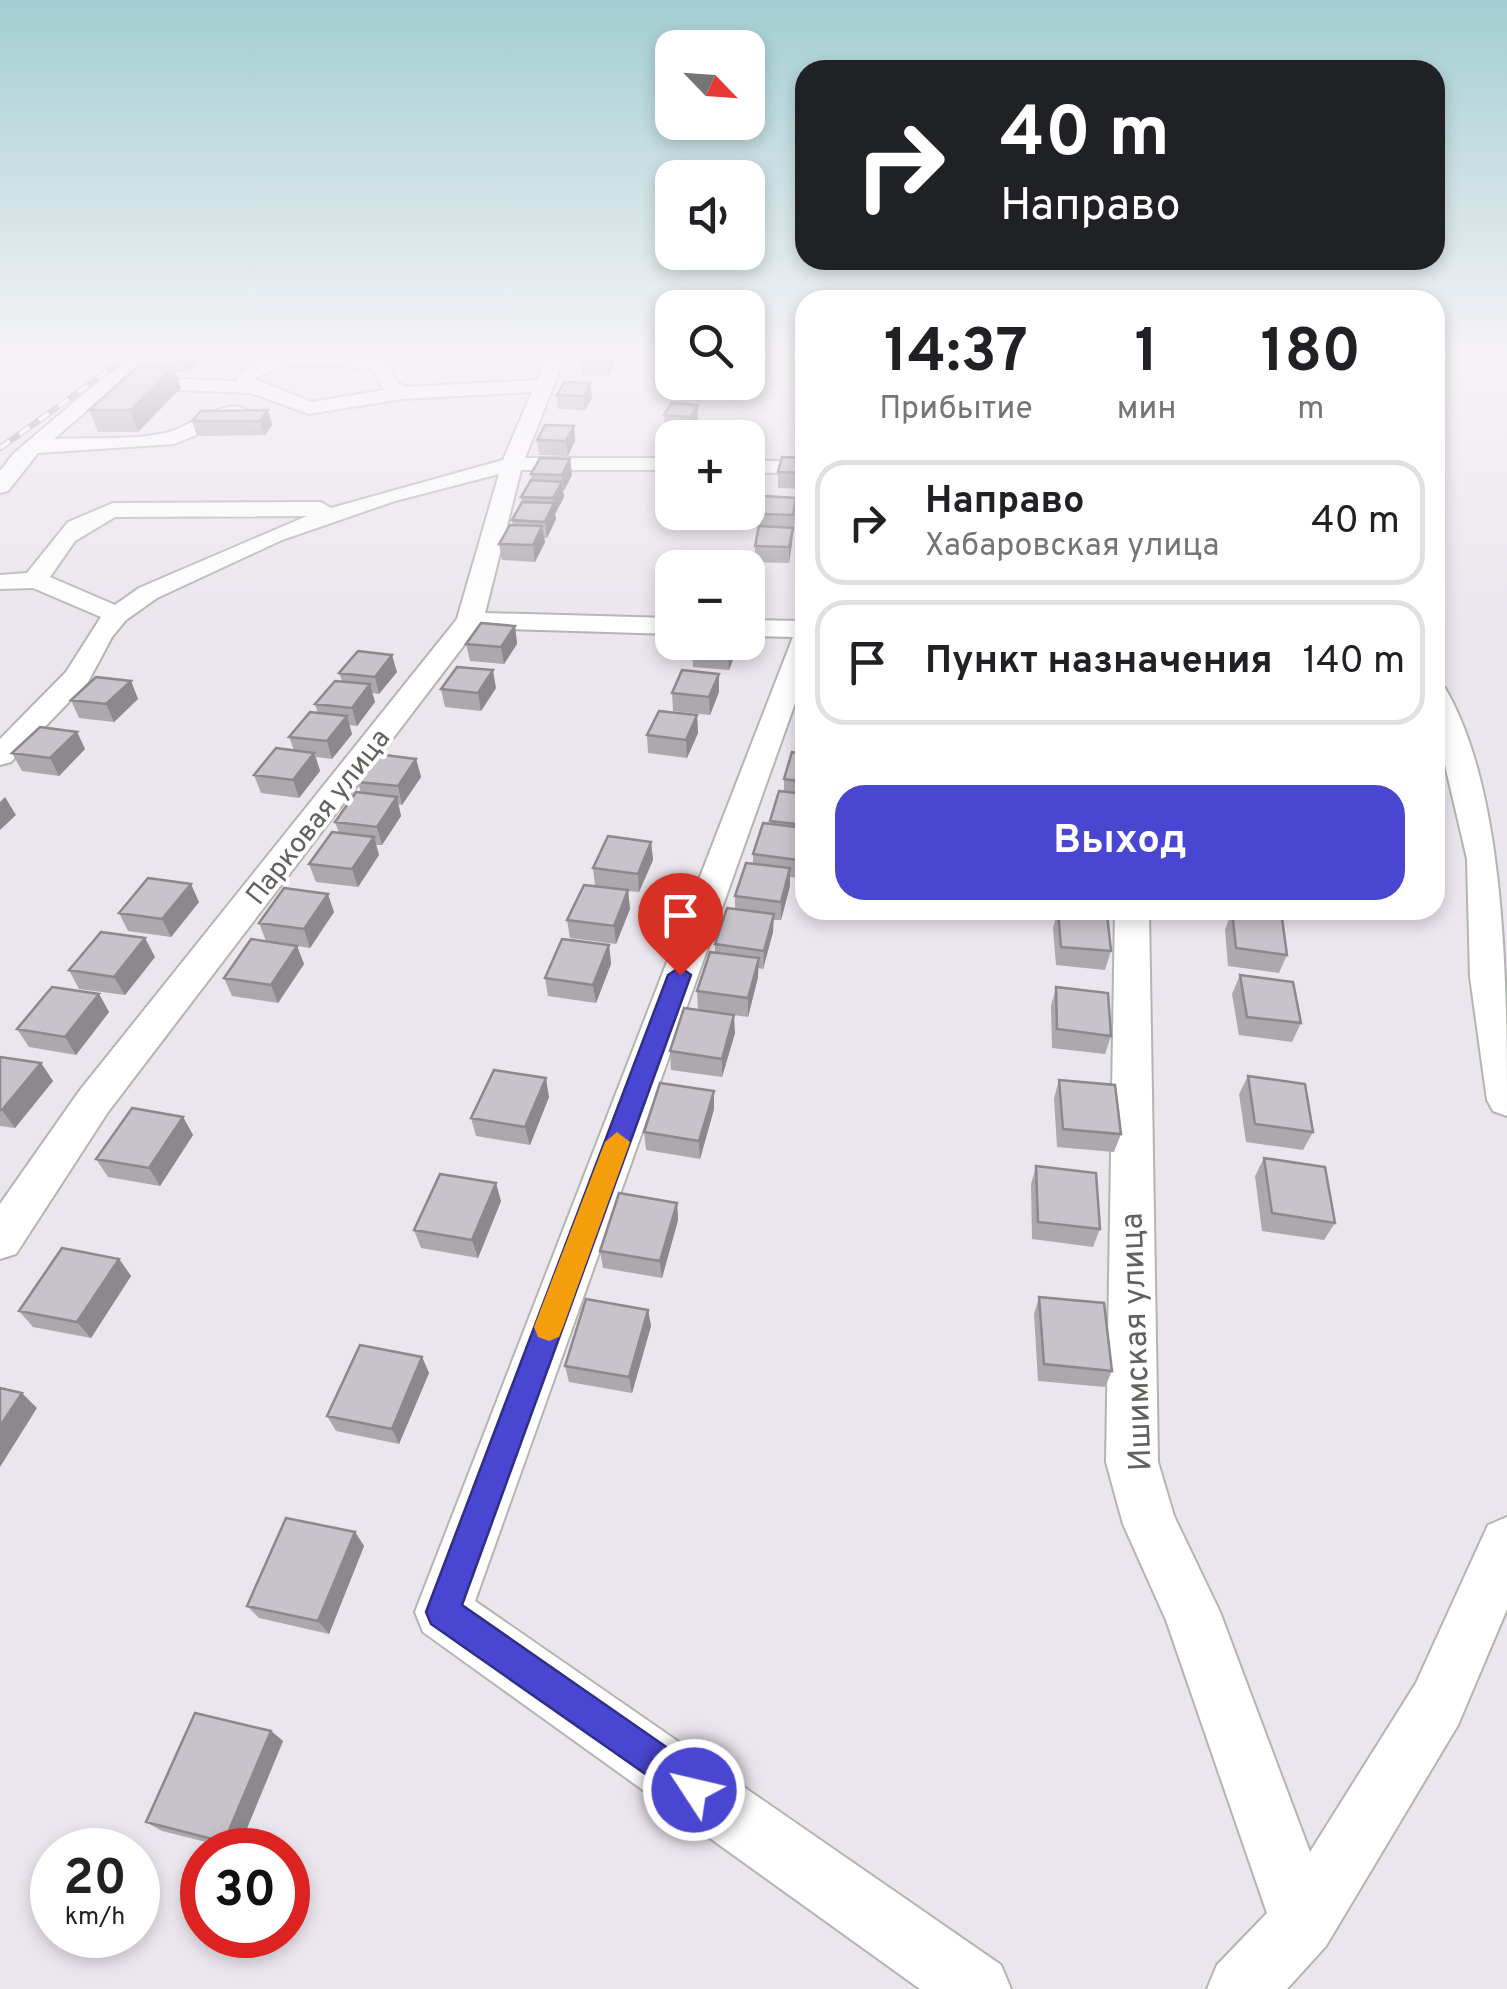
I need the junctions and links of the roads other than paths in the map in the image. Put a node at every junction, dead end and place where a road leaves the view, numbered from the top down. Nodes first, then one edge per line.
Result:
1 (33, 447) joint
2 (36, 447) edge
3 (518, 447) edge
4 (512, 464) junction
5 (655, 464) edge
6 (765, 467) edge
7 (795, 468) edge
8 (0, 486) edge
9 (352, 509) junction
10 (36, 580) junction
11 (0, 582) edge
12 (117, 615) junction
13 (470, 620) junction
14 (655, 625) edge
15 (765, 629) edge
16 (795, 630) edge
17 (795, 665) edge
18 (1445, 713) edge
19 (0, 756) edge
20 (1132, 920) edge
21 (1507, 1100) edge
22 (0, 1240) edge
23 (1507, 1544) edge
24 (1303, 1923) junction
25 (977, 1989) edge
26 (1241, 1989) edge

1 - 2 street
1 - 8 street
3 - 4 street, Парковая улица
4 - 5 street
4 - 9 street
4 - 13 street, Парковая улица
6 - 7 street
9 - 10 street
9 - 12 street
10 - 11 street
10 - 12 street
12 - 19 street
13 - 14 street
13 - 22 street, Парковая улица
15 - 16 street
17 - 25 street
18 - 21 street
20 - 24 street, Ишимская улица
23 - 24 street
24 - 26 street

